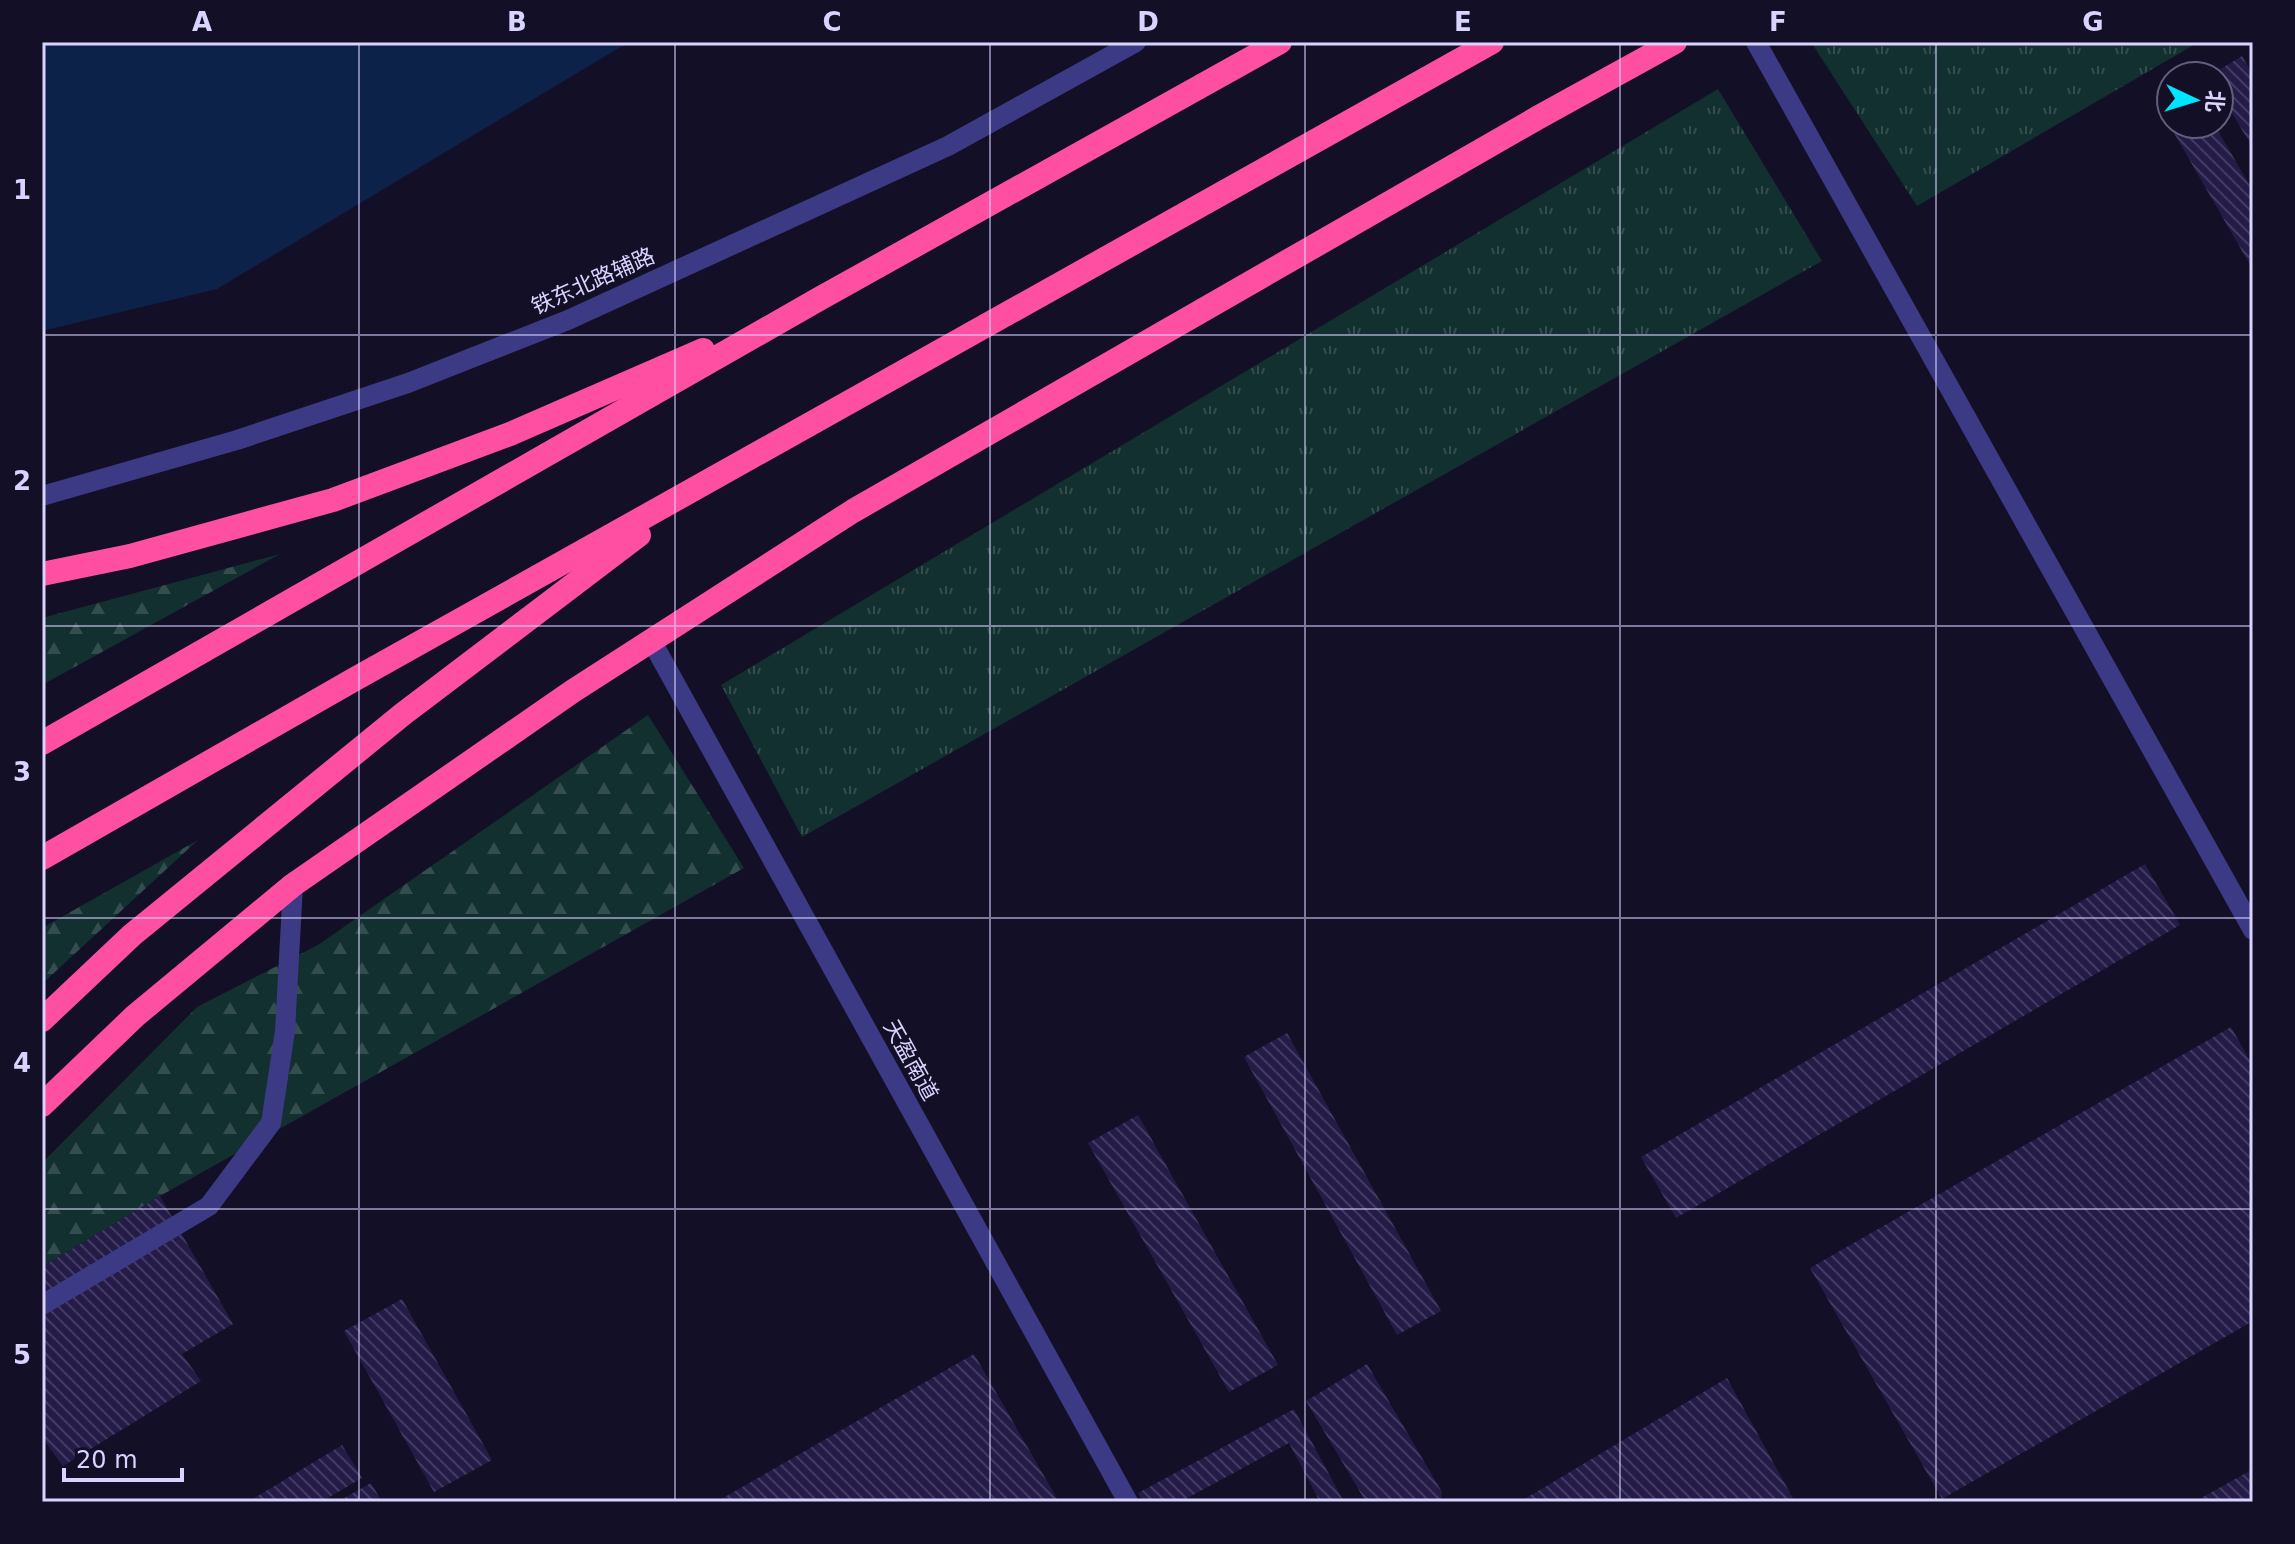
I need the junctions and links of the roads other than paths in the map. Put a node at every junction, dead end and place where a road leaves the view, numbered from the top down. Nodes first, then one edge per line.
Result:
1 (1136, 42) edge
2 (1280, 42) edge
3 (1492, 42) edge
4 (1675, 42) edge
5 (1756, 42) edge
6 (819, 299) junction
7 (708, 483) junction
8 (42, 496) edge
9 (42, 574) edge
10 (651, 640) junction
11 (42, 743) edge
12 (42, 858) edge
13 (293, 885) junction
14 (2253, 930) edge
15 (42, 1020) edge
16 (42, 1105) edge
17 (42, 1305) edge
18 (1128, 1502) edge

1 - 8 street, 铁东北路辅路
2 - 6 highway
3 - 7 highway
4 - 10 highway
5 - 14 street
6 - 9 highway
6 - 11 highway
7 - 12 highway
7 - 15 highway
10 - 13 highway
10 - 18 street, 天盈南道
13 - 16 highway
13 - 17 street

